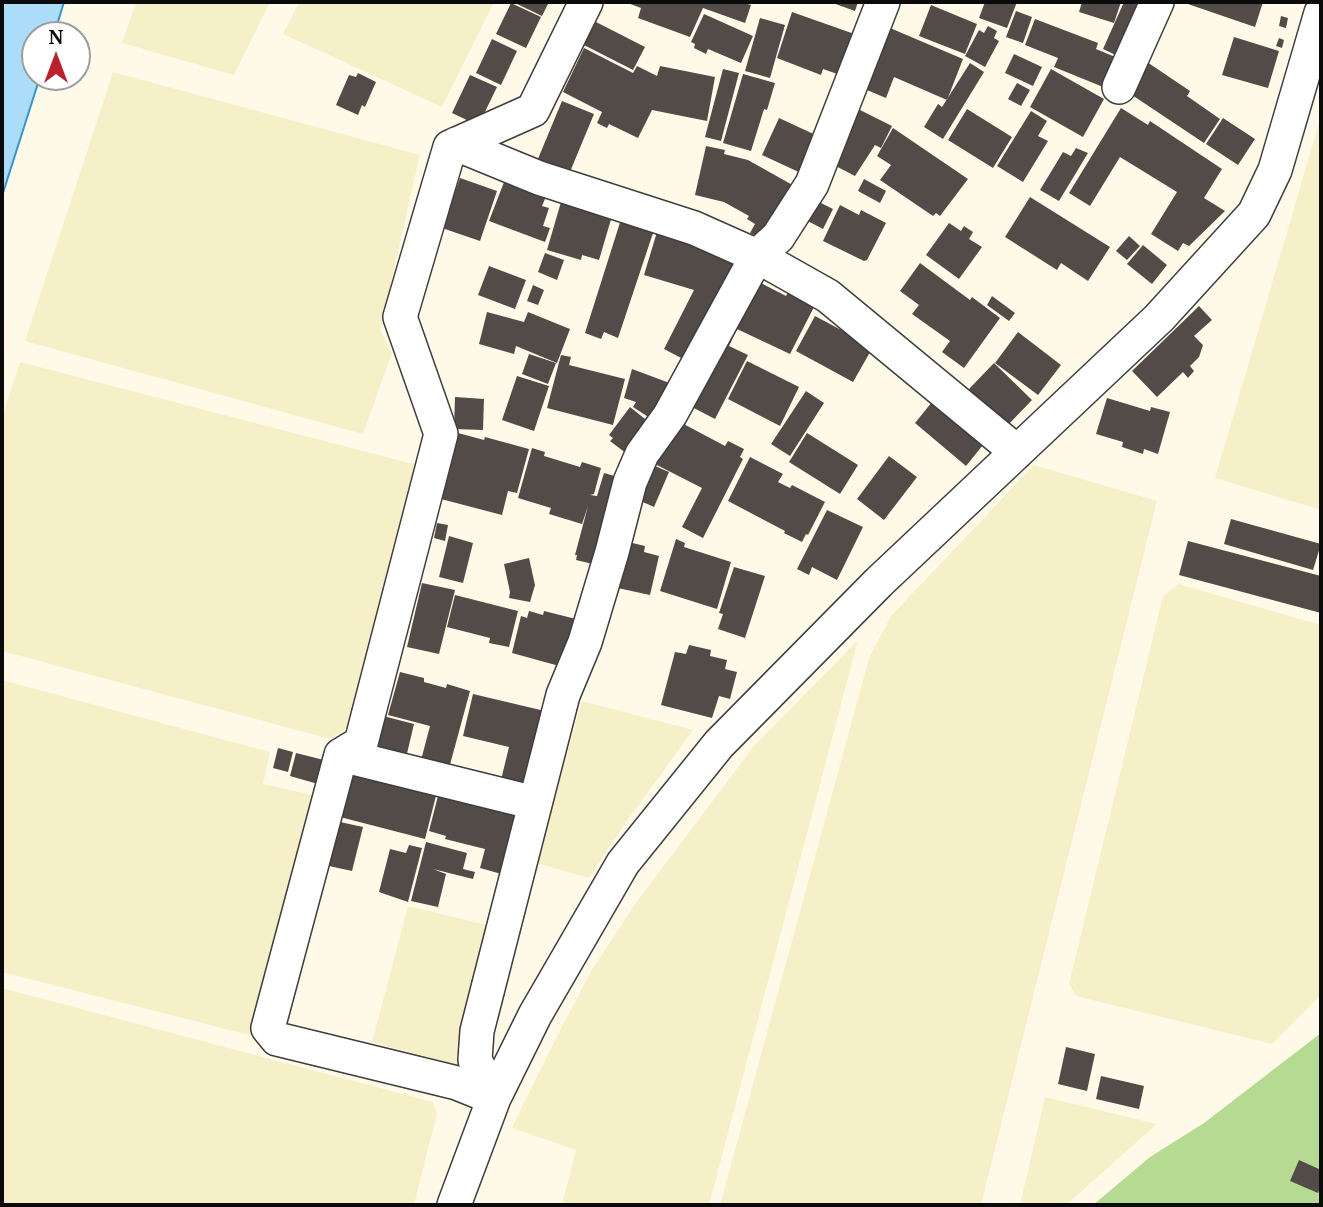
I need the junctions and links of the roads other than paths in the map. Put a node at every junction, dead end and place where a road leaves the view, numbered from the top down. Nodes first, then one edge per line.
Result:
1 (586, 2) edge
2 (883, 2) edge
3 (1157, 2) edge
4 (1321, 13) edge
5 (1119, 87) dead end
6 (456, 144) junction
7 (757, 256) junction
8 (1017, 452) junction
9 (341, 755) junction
10 (536, 803) junction
11 (494, 1098) junction
12 (454, 1205) edge

1 - 6 street
2 - 7 street
3 - 5 street
4 - 8 street
6 - 7 street
6 - 9 street
7 - 8 street
7 - 10 street
8 - 11 street
9 - 10 street
9 - 11 street
10 - 11 street
11 - 12 street

